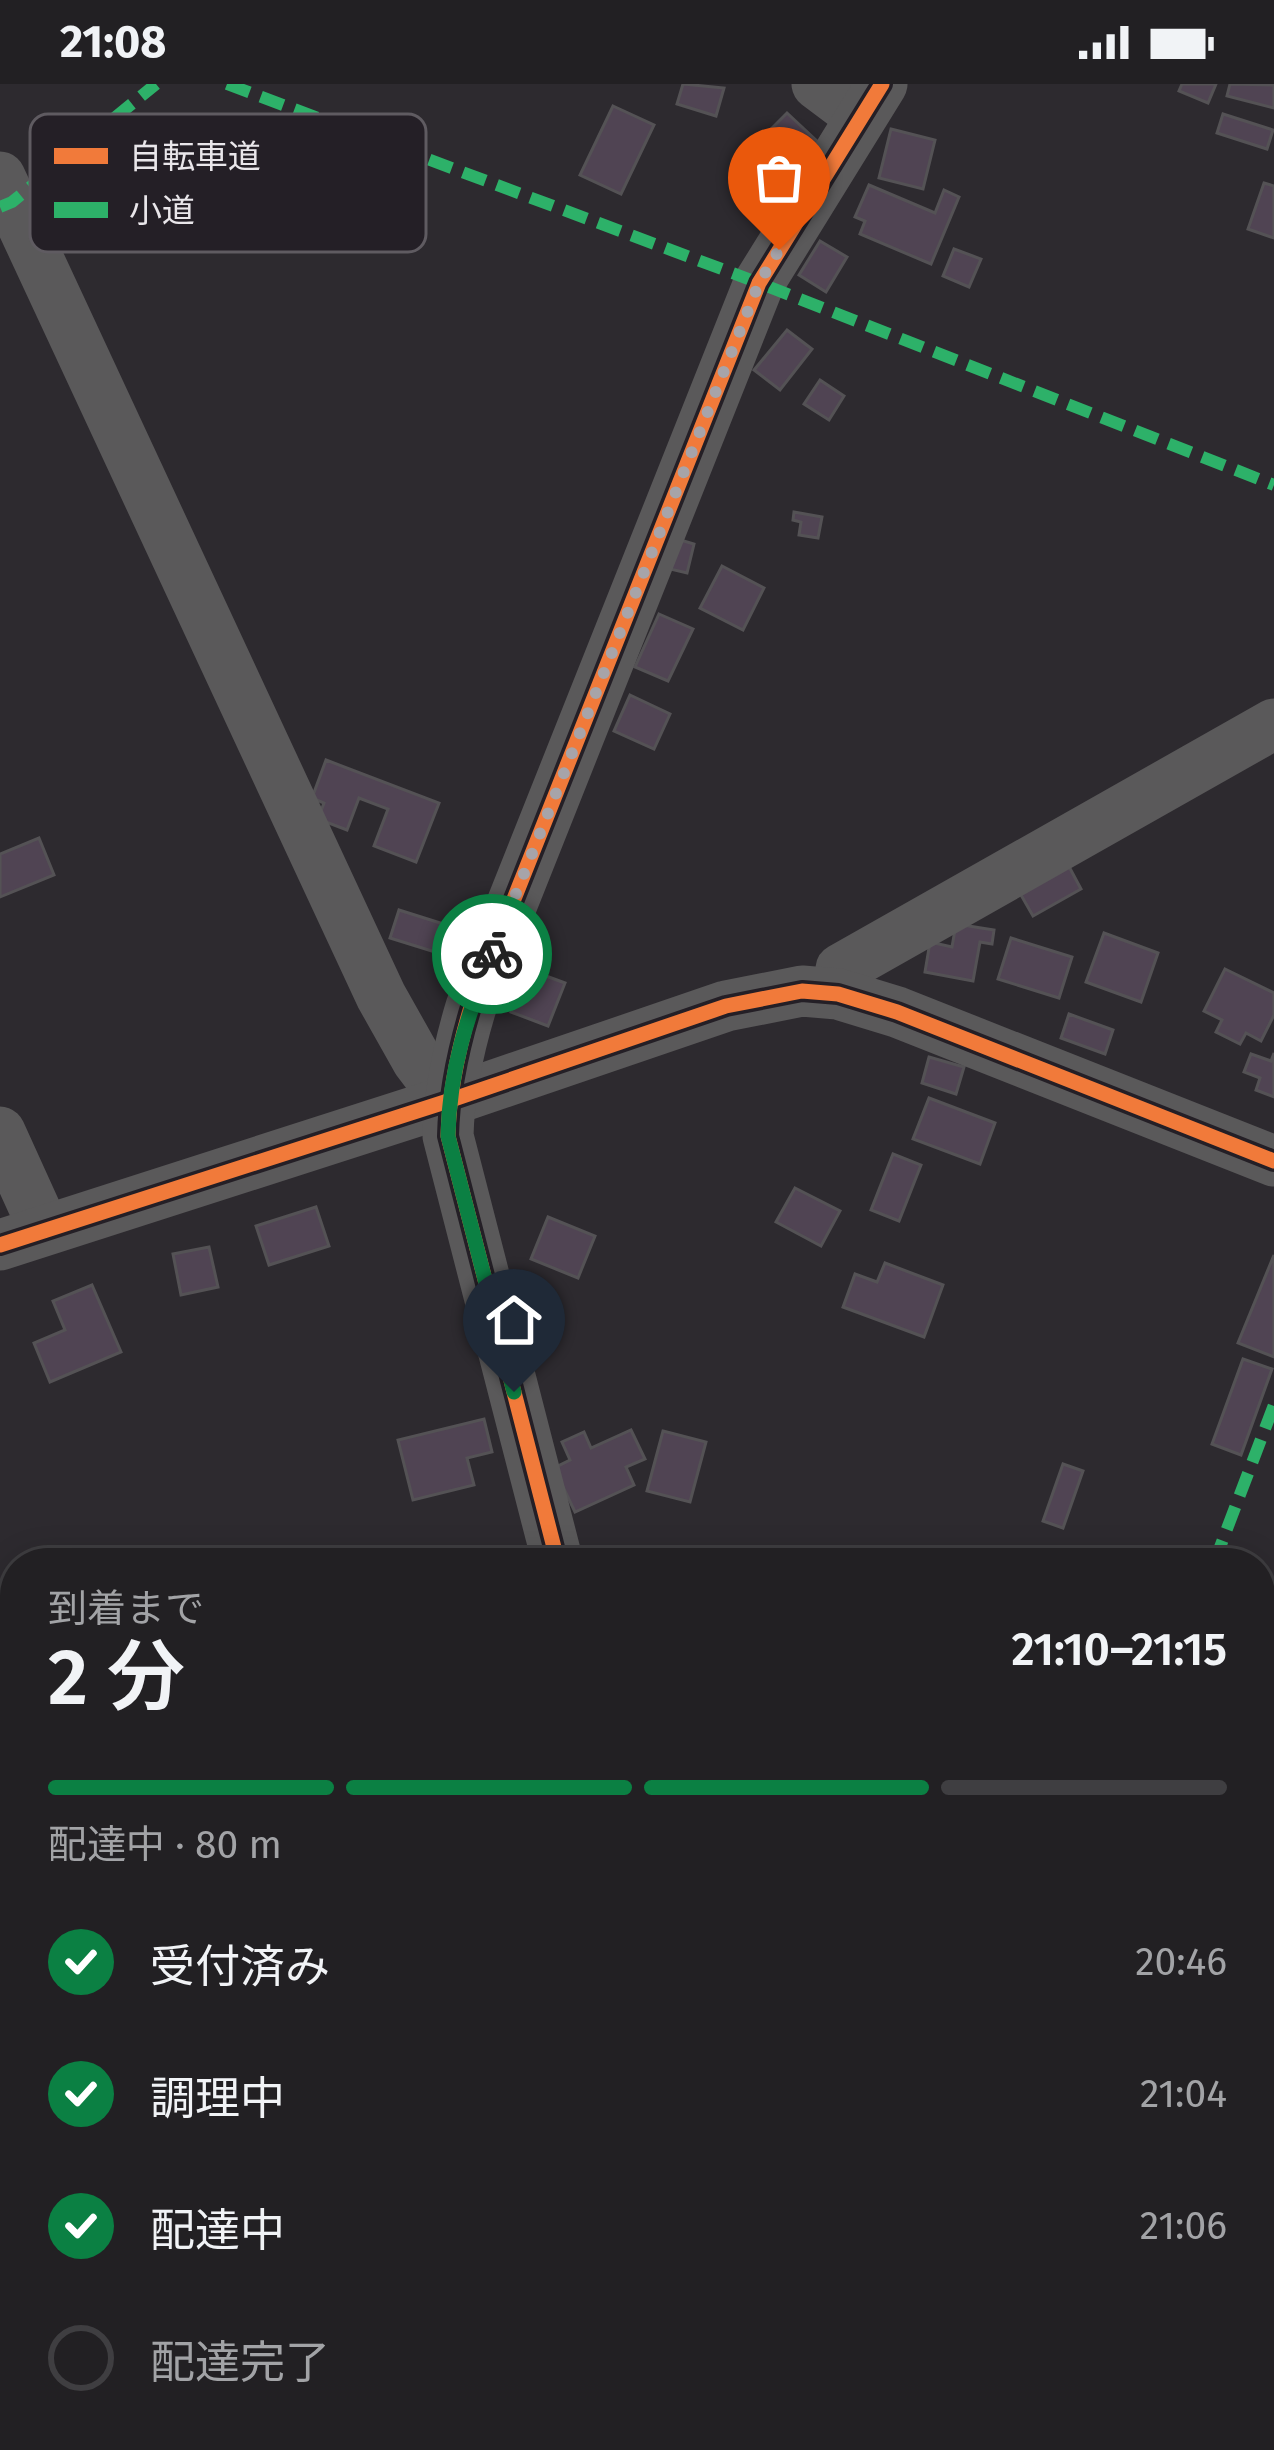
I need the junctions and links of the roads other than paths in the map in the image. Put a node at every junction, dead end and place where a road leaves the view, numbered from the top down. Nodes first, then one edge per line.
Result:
1 (817, 84) edge
2 (872, 100) edge
3 (0, 176) edge
4 (30, 241) edge
5 (35, 252) edge
6 (1274, 724) edge
7 (838, 994) junction
8 (448, 1101) junction
9 (0, 1132) edge
10 (1274, 1162) edge
11 (22, 1237) edge
12 (554, 1548) edge

1 - 2 street
2 - 8 street
3 - 4 street
5 - 8 street
6 - 7 street
7 - 8 street
7 - 10 street
8 - 11 street
8 - 12 street
9 - 11 street

